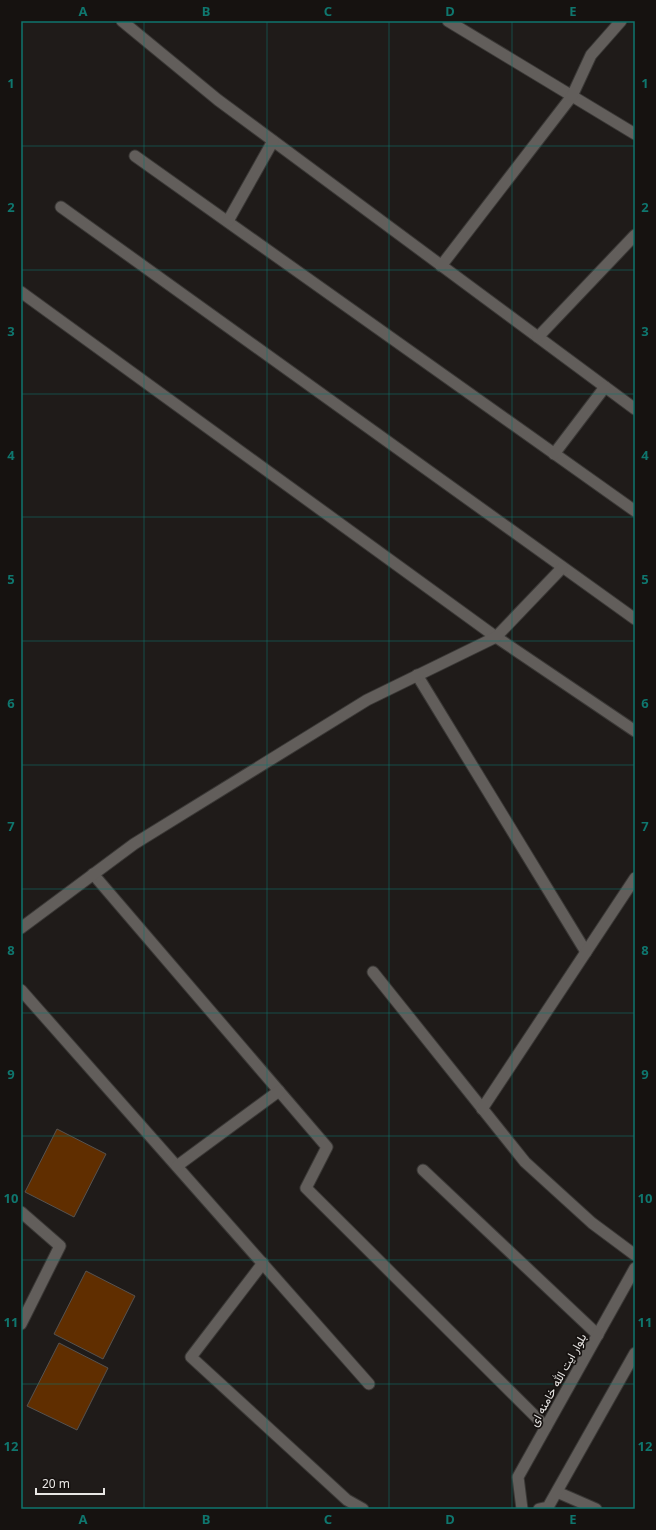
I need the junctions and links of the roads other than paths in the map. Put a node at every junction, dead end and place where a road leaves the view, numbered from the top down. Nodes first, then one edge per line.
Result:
1 (122, 21) edge
2 (448, 21) edge
3 (621, 21) edge
4 (572, 96) junction
5 (635, 134) edge
6 (273, 141) junction
7 (135, 156) dead end
8 (61, 207) dead end
9 (228, 222) junction
10 (635, 235) edge
11 (441, 266) junction
12 (21, 292) edge
13 (538, 337) junction
14 (605, 387) junction
15 (635, 409) edge
16 (554, 454) junction
17 (635, 512) edge
18 (562, 568) junction
19 (635, 619) edge
20 (496, 637) junction
21 (417, 675) junction
22 (635, 731) edge
23 (93, 874) junction
24 (635, 878) edge
25 (21, 928) edge
26 (586, 952) junction
27 (373, 972) dead end
28 (21, 990) edge
29 (279, 1091) junction
30 (482, 1109) junction
31 (176, 1166) junction
32 (423, 1170) dead end
33 (21, 1212) edge
34 (635, 1256) edge
35 (263, 1263) junction
36 (635, 1268) edge
37 (21, 1324) edge
38 (598, 1335) junction
39 (635, 1353) edge
40 (369, 1384) dead end
41 (546, 1427) junction
42 (556, 1492) junction
43 (363, 1509) edge
44 (522, 1509) edge
45 (539, 1509) edge
46 (596, 1509) edge

1 - 6 street
2 - 4 street
3 - 4 street
4 - 5 street
4 - 11 street
6 - 9 street
6 - 11 street
7 - 9 street
8 - 18 street
9 - 16 street
10 - 13 street
11 - 13 street
12 - 20 street
13 - 14 street
14 - 15 street
14 - 16 street
16 - 17 street
18 - 19 street
18 - 20 street
20 - 21 street
20 - 22 street
21 - 23 street
21 - 26 street
23 - 25 street
23 - 29 street
24 - 26 street
26 - 30 street
27 - 30 street
28 - 31 street
29 - 31 street
29 - 41 street
30 - 34 street
31 - 35 street
32 - 38 street
33 - 37 street
35 - 40 street
35 - 43 street
36 - 38 street, بلوار ایت الله خامنه ای
38 - 41 street, بلوار ایت الله خامنه ای
39 - 42 street
41 - 44 street, بلوار ایت الله خامنه ای
42 - 45 street
42 - 46 street

